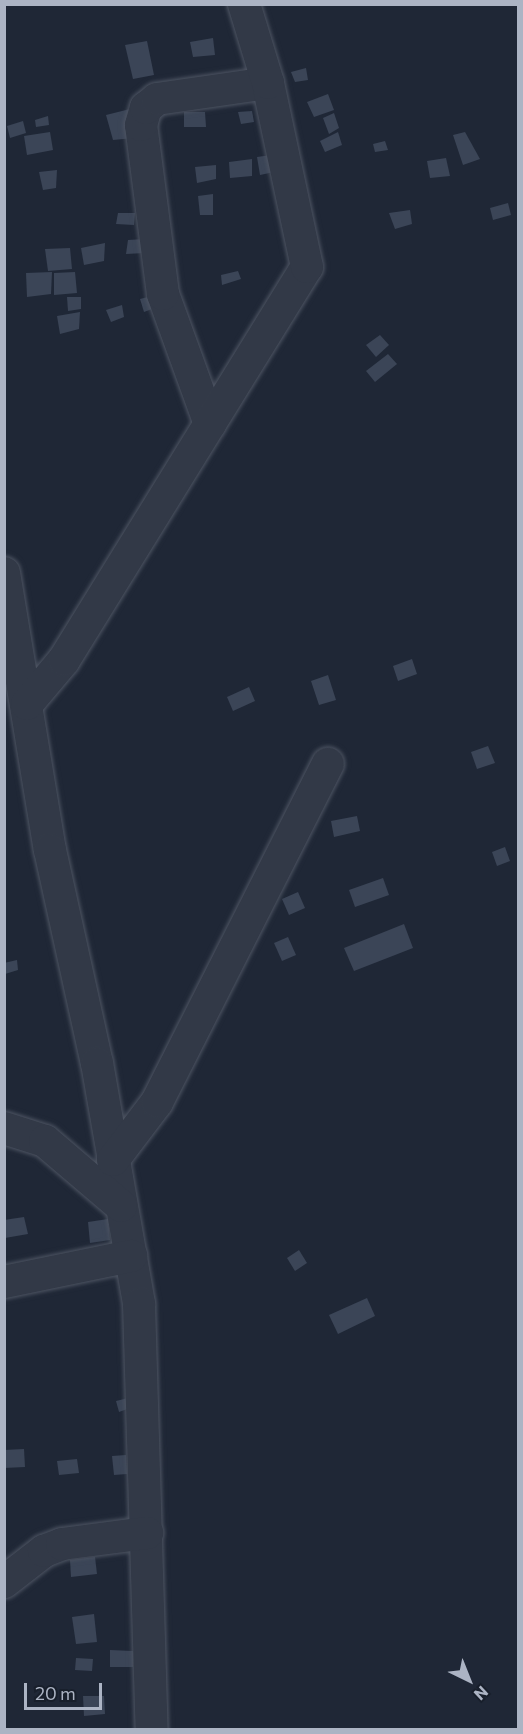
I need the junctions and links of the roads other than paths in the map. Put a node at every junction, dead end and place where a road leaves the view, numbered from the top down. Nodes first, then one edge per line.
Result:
1 (244, 4) edge
2 (268, 83) junction
3 (210, 424) junction
4 (4, 573) edge
5 (27, 704) junction
6 (328, 764) dead end
7 (4, 1128) edge
8 (113, 1160) junction
9 (121, 1206) junction
10 (131, 1256) junction
11 (4, 1281) edge
12 (147, 1533) junction
13 (4, 1581) edge
14 (152, 1730) edge

1 - 2 street
2 - 3 street
2 - 3 street
3 - 5 street
4 - 5 street
5 - 8 street
6 - 8 street
7 - 9 street
8 - 9 street
9 - 10 street
10 - 11 street
10 - 12 street
12 - 13 street
12 - 14 street

